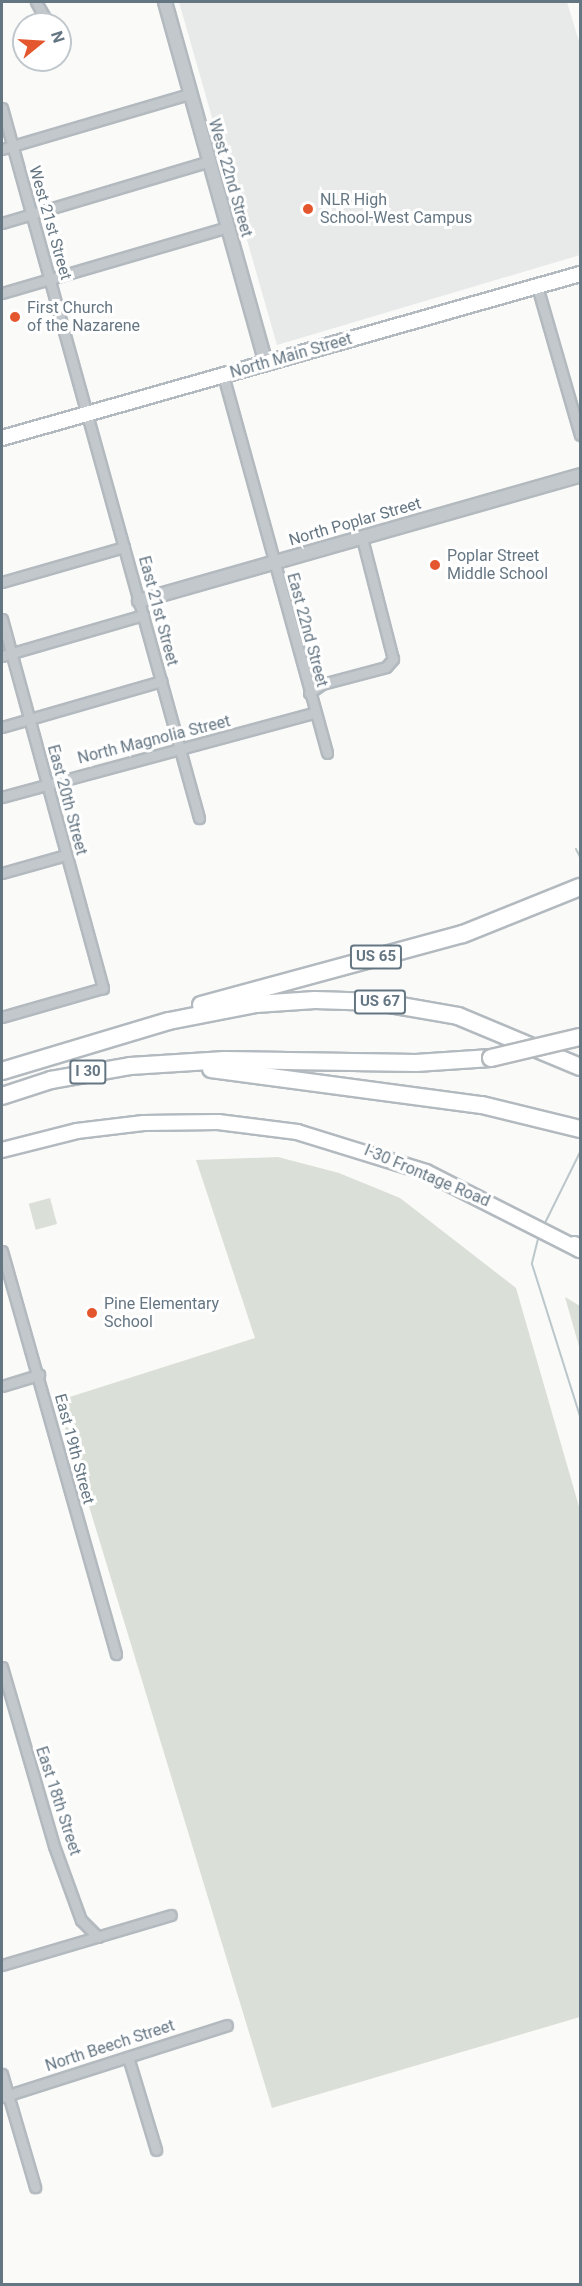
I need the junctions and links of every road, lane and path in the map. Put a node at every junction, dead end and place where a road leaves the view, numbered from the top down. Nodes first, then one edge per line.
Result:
1 (165, 2) edge
2 (189, 94) junction
3 (2, 108) edge
4 (13, 146) junction
5 (2, 148) edge
6 (207, 162) junction
7 (32, 214) junction
8 (2, 223) edge
9 (227, 227) junction
10 (580, 274) edge
11 (50, 279) junction
12 (537, 286) junction
13 (2, 293) edge
14 (266, 363) junction
15 (223, 375) junction
16 (90, 412) junction
17 (580, 435) edge
18 (2, 438) edge
19 (580, 475) edge
20 (363, 538) junction
21 (124, 546) junction
22 (273, 563) junction
23 (2, 582) edge
24 (140, 602) junction
25 (143, 615) junction
26 (2, 620) edge
27 (6, 655) edge
28 (161, 681) junction
29 (309, 693) junction
30 (314, 713) junction
31 (29, 719) junction
32 (2, 727) edge
33 (180, 748) junction
34 (327, 753) dead end
35 (47, 784) junction
36 (2, 797) edge
37 (199, 818) dead end
38 (66, 855) junction
39 (2, 873) edge
40 (580, 887) edge
41 (2, 1017) edge
42 (169, 1021) junction
43 (580, 1037) edge
44 (177, 1065) junction
45 (580, 1067) edge
46 (2, 1071) edge
47 (2, 1096) edge
48 (580, 1129) edge
49 (2, 1150) edge
50 (578, 1248) edge
51 (2, 1251) edge
52 (39, 1375) junction
53 (2, 1386) edge
54 (116, 1654) dead end
55 (2, 1667) edge
56 (171, 1915) dead end
57 (98, 1937) junction
58 (2, 1965) edge
59 (227, 2025) dead end
60 (128, 2056) junction
61 (2, 2074) edge
62 (5, 2096) edge
63 (156, 2150) dead end
64 (35, 2187) dead end

1 - 2 street, West 22nd Street
2 - 4 street
2 - 6 street, West 22nd Street
3 - 4 street, West 21st Street
4 - 5 street
4 - 7 street, West 21st Street
6 - 7 street
6 - 9 street, West 22nd Street
7 - 8 street
7 - 11 street, West 21st Street
9 - 11 street
9 - 14 street, West 22nd Street
10 - 12 main road, North Main Street
11 - 13 street
11 - 16 street, West 21st Street
12 - 14 main road, North Main Street
12 - 17 street
14 - 15 main road, North Main Street
15 - 16 main road, North Main Street
15 - 22 street, East 22nd Street
16 - 18 main road, North Main Street
16 - 21 street, East 21st Street
19 - 20 street, North Poplar Street
20 - 22 street, North Poplar Street
20 - 29 street
21 - 23 street
21 - 24 street, East 21st Street
22 - 24 street, North Poplar Street
22 - 29 street, East 22nd Street
24 - 25 street, East 21st Street
25 - 27 street
25 - 28 street, East 21st Street
26 - 27 street, East 20th Street
27 - 31 street, East 20th Street
28 - 31 street
28 - 33 street, East 21st Street
29 - 30 street, East 22nd Street
30 - 33 street, North Magnolia Street
30 - 34 street, East 22nd Street
31 - 32 street
31 - 35 street, East 20th Street
33 - 35 street, North Magnolia Street
33 - 37 street, East 21st Street
35 - 36 street, North Magnolia Street
35 - 38 street, East 20th Street
38 - 39 street
38 - 41 street, East 20th Street
40 - 42 highway, US 65
42 - 45 highway, US 67
42 - 46 highway, I 30
43 - 44 highway, bridge
44 - 47 highway, I 30
44 - 48 highway
49 - 50 main road, I-30 Frontage Road
51 - 52 street, East 19th Street
52 - 53 street
52 - 54 street, East 19th Street
55 - 57 street, East 18th Street
56 - 57 street
57 - 58 street
59 - 60 street, North Beech Street
60 - 62 street, North Beech Street
60 - 63 street
61 - 62 street
62 - 64 street

